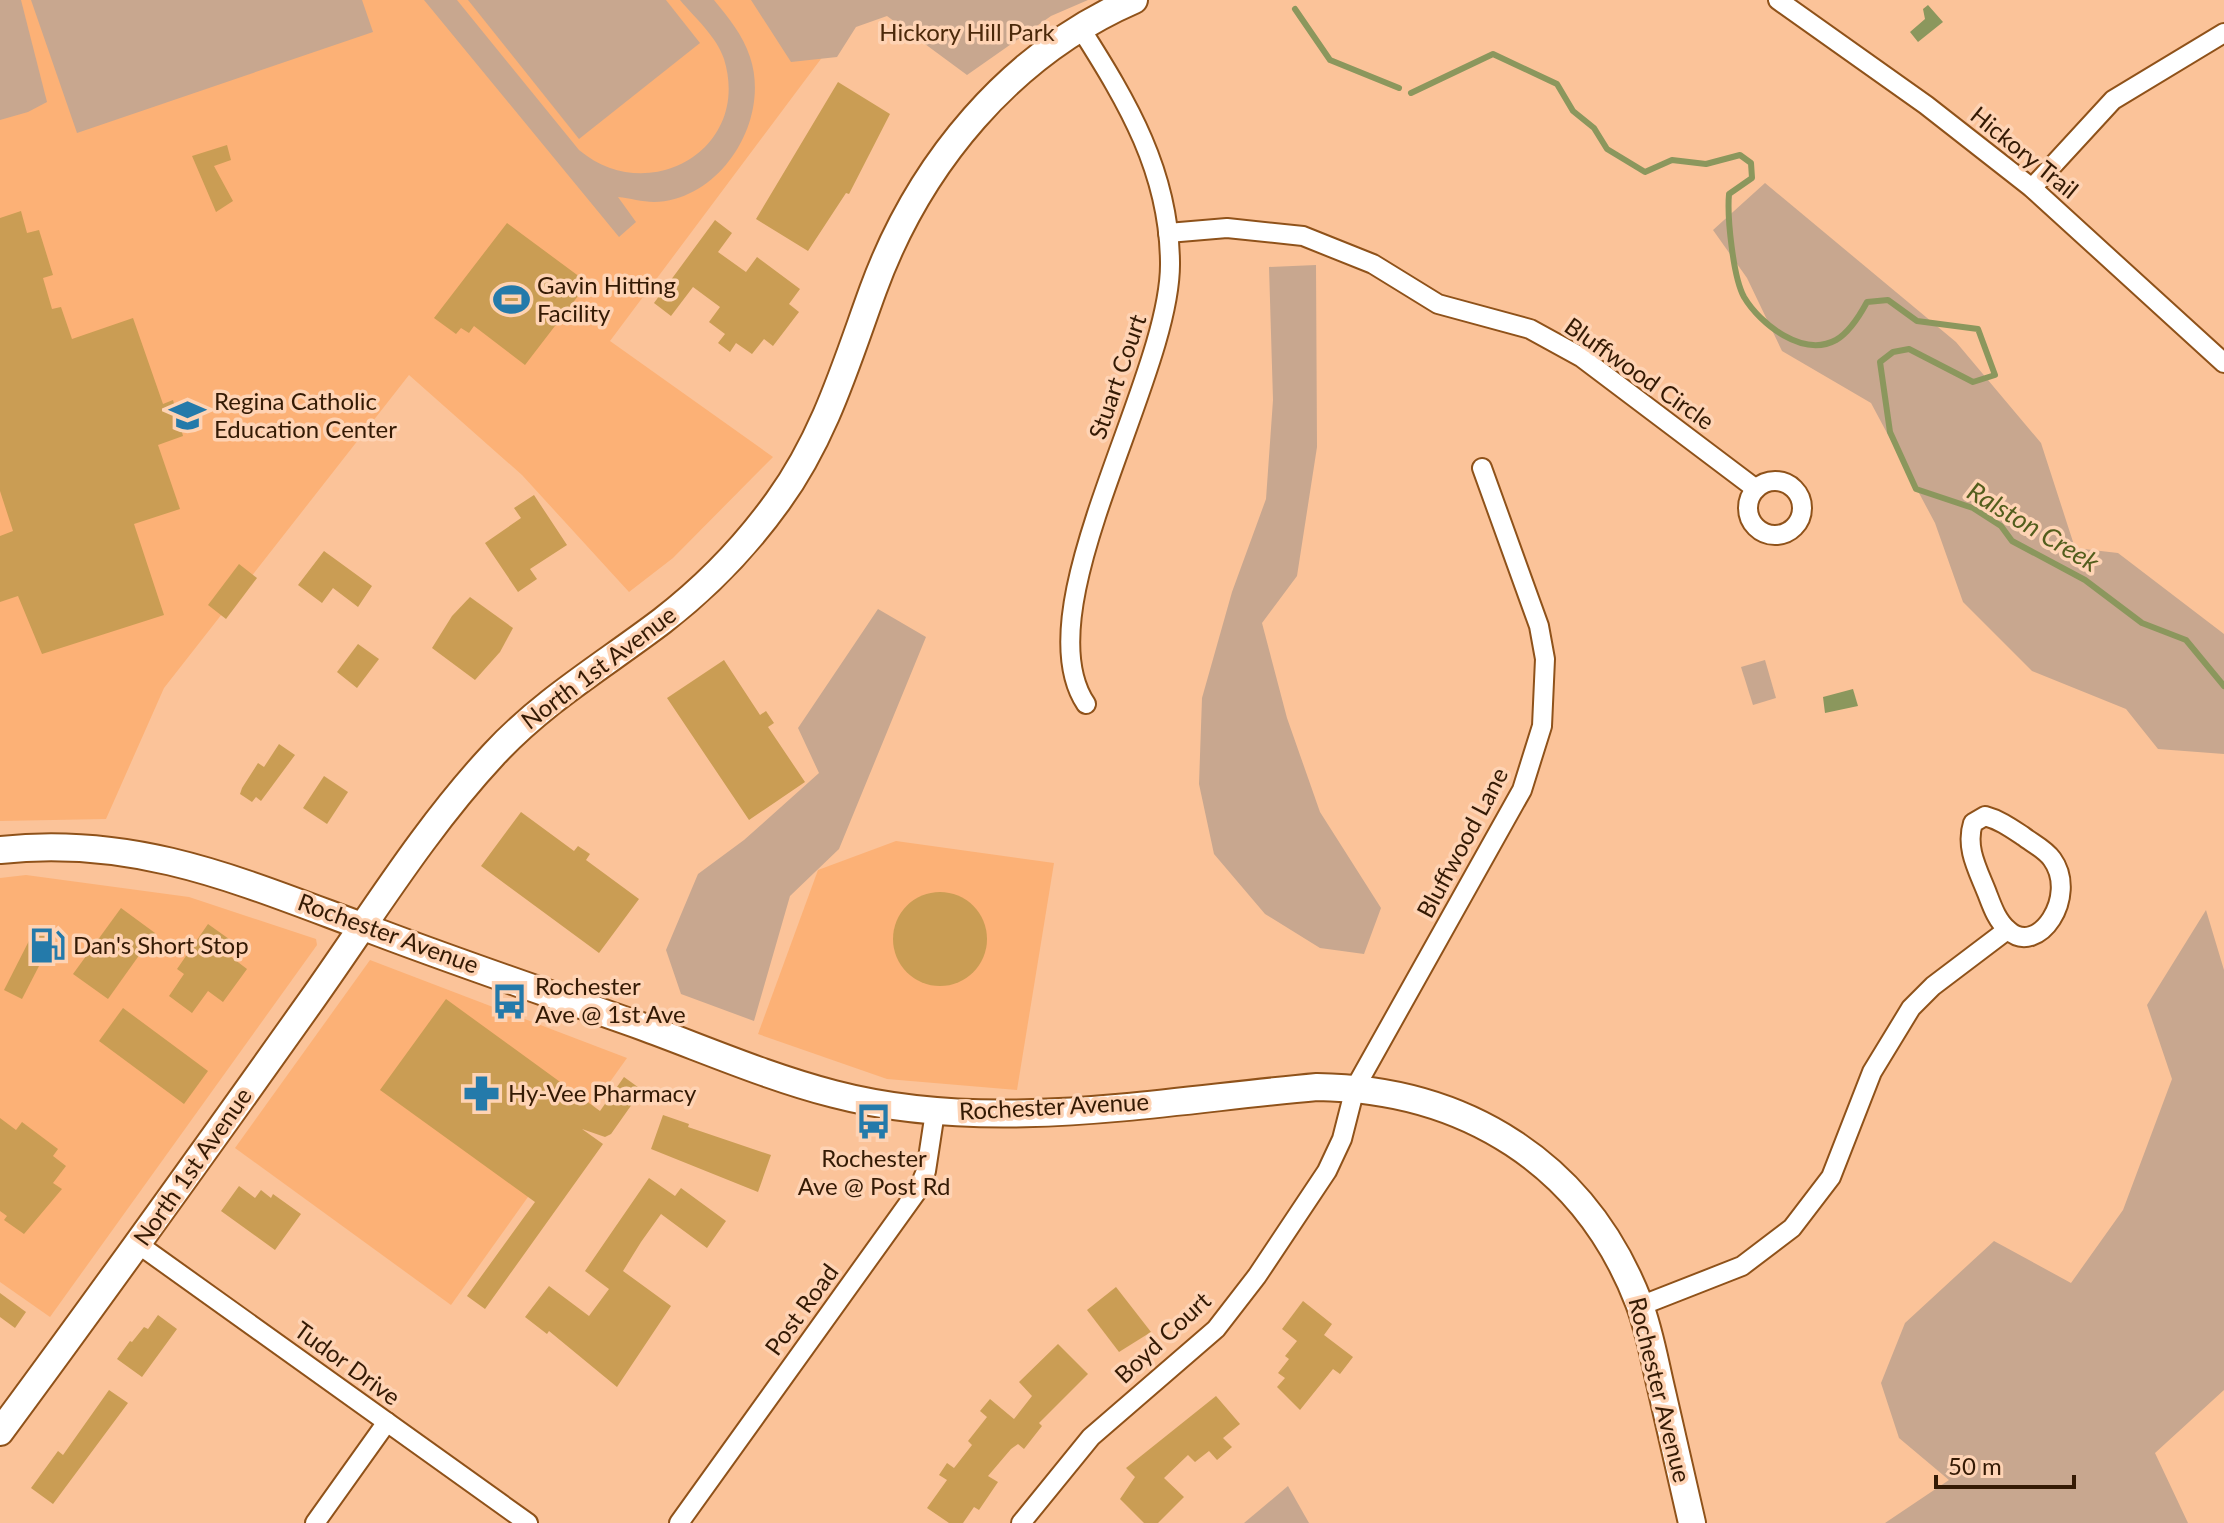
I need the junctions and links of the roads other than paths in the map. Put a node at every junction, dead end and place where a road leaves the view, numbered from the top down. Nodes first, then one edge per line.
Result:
1 (1134, 0) edge
2 (1790, 4) edge
3 (1081, 29) junction
4 (2224, 33) edge
5 (2032, 188) junction
6 (1168, 233) junction
7 (2224, 363) edge
8 (1482, 468) dead end
9 (1756, 489) dead end
10 (1086, 704) dead end
11 (0, 850) edge
12 (364, 927) junction
13 (2007, 930) junction
14 (1355, 1088) junction
15 (935, 1112) junction
16 (138, 1244) junction
17 (1640, 1306) junction
18 (387, 1422) junction
19 (0, 1432) edge
20 (315, 1523) edge
21 (528, 1523) edge
22 (679, 1523) edge
23 (1021, 1523) edge
24 (1692, 1523) edge

1 - 3 main road, North 1st Avenue
2 - 5 street, Hickory Trail
3 - 6 street, Stuart Court
3 - 12 main road, North 1st Avenue
4 - 5 street
5 - 7 street, Hickory Trail
6 - 9 street, Bluffwood Circle
6 - 10 street, Stuart Court
8 - 14 street, Bluffwood Lane
11 - 12 main road, Rochester Avenue
12 - 15 main road, Rochester Avenue
12 - 16 main road, North 1st Avenue
13 - 13 street
13 - 17 street
14 - 15 main road, Rochester Avenue
14 - 17 main road, Rochester Avenue
14 - 23 street, Boyd Court
15 - 22 street, Post Road
16 - 18 street, Tudor Drive
16 - 19 main road, North 1st Avenue
17 - 24 main road, Rochester Avenue
18 - 20 street
18 - 21 street, Tudor Drive

